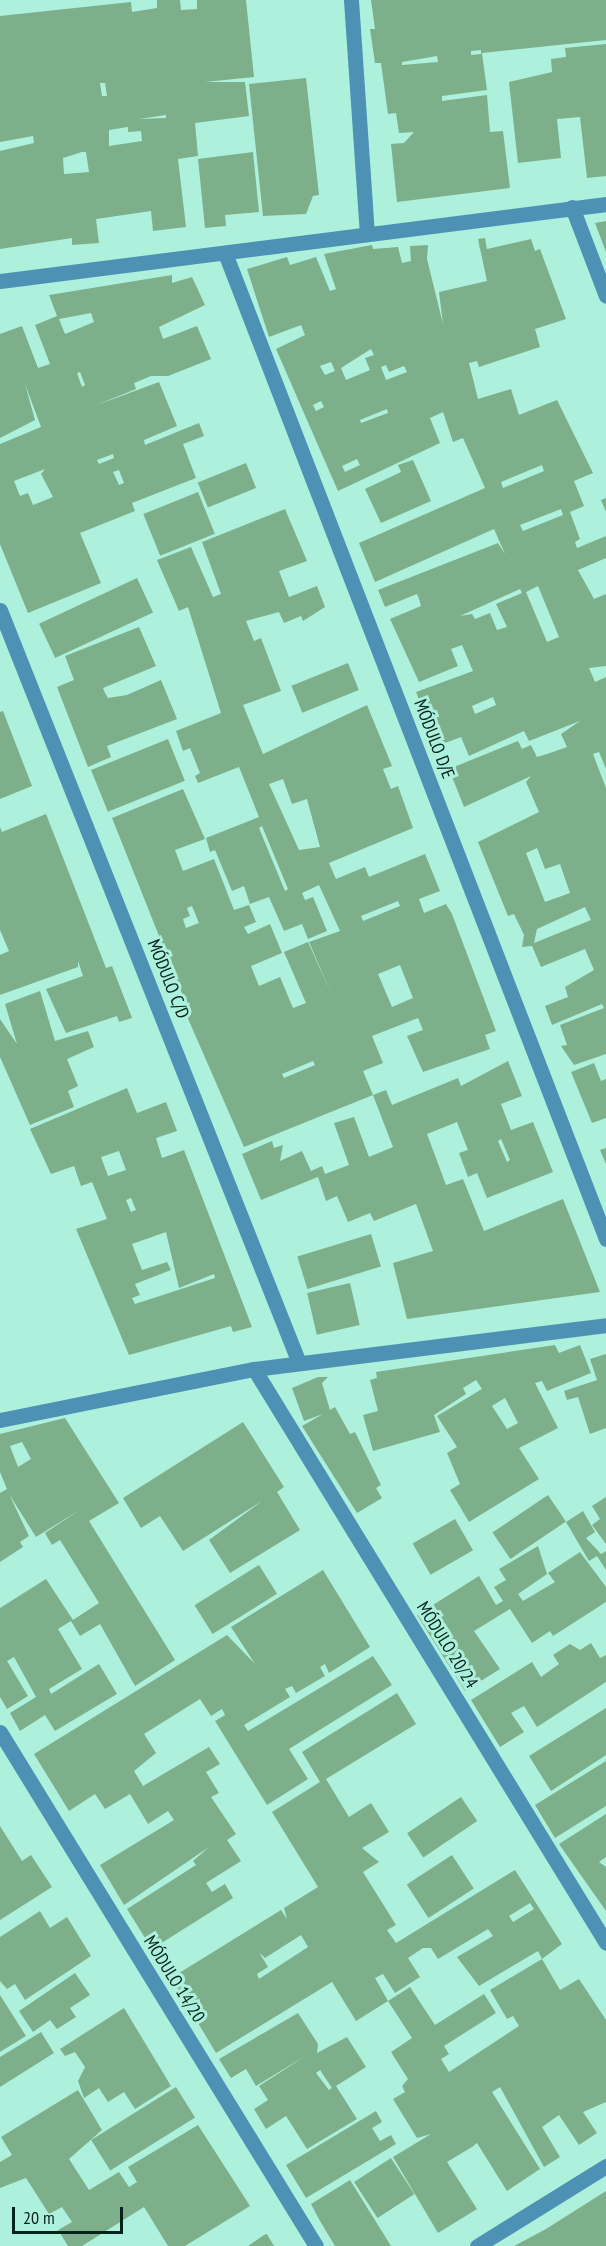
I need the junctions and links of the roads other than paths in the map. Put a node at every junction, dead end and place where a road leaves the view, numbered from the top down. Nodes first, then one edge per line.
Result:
1 (351, 0) edge
2 (606, 204) edge
3 (572, 207) junction
4 (367, 233) junction
5 (225, 253) junction
6 (0, 282) edge
7 (606, 296) edge
8 (0, 610) edge
9 (606, 1239) edge
10 (606, 1325) edge
11 (299, 1363) junction
12 (254, 1369) junction
13 (0, 1420) edge
14 (0, 1732) edge
15 (606, 1942) edge
16 (606, 2166) edge
17 (316, 2246) edge
18 (477, 2246) edge

1 - 4 street
2 - 3 street
3 - 4 street
3 - 7 street
4 - 5 street
5 - 6 street
5 - 9 street, MÓDULO D/E
8 - 11 street, MÓDULO C/D
10 - 11 street
11 - 12 street
12 - 13 street
12 - 15 street, MÓDULO 20/24
14 - 17 street, MÓDULO 14/20
16 - 18 street

